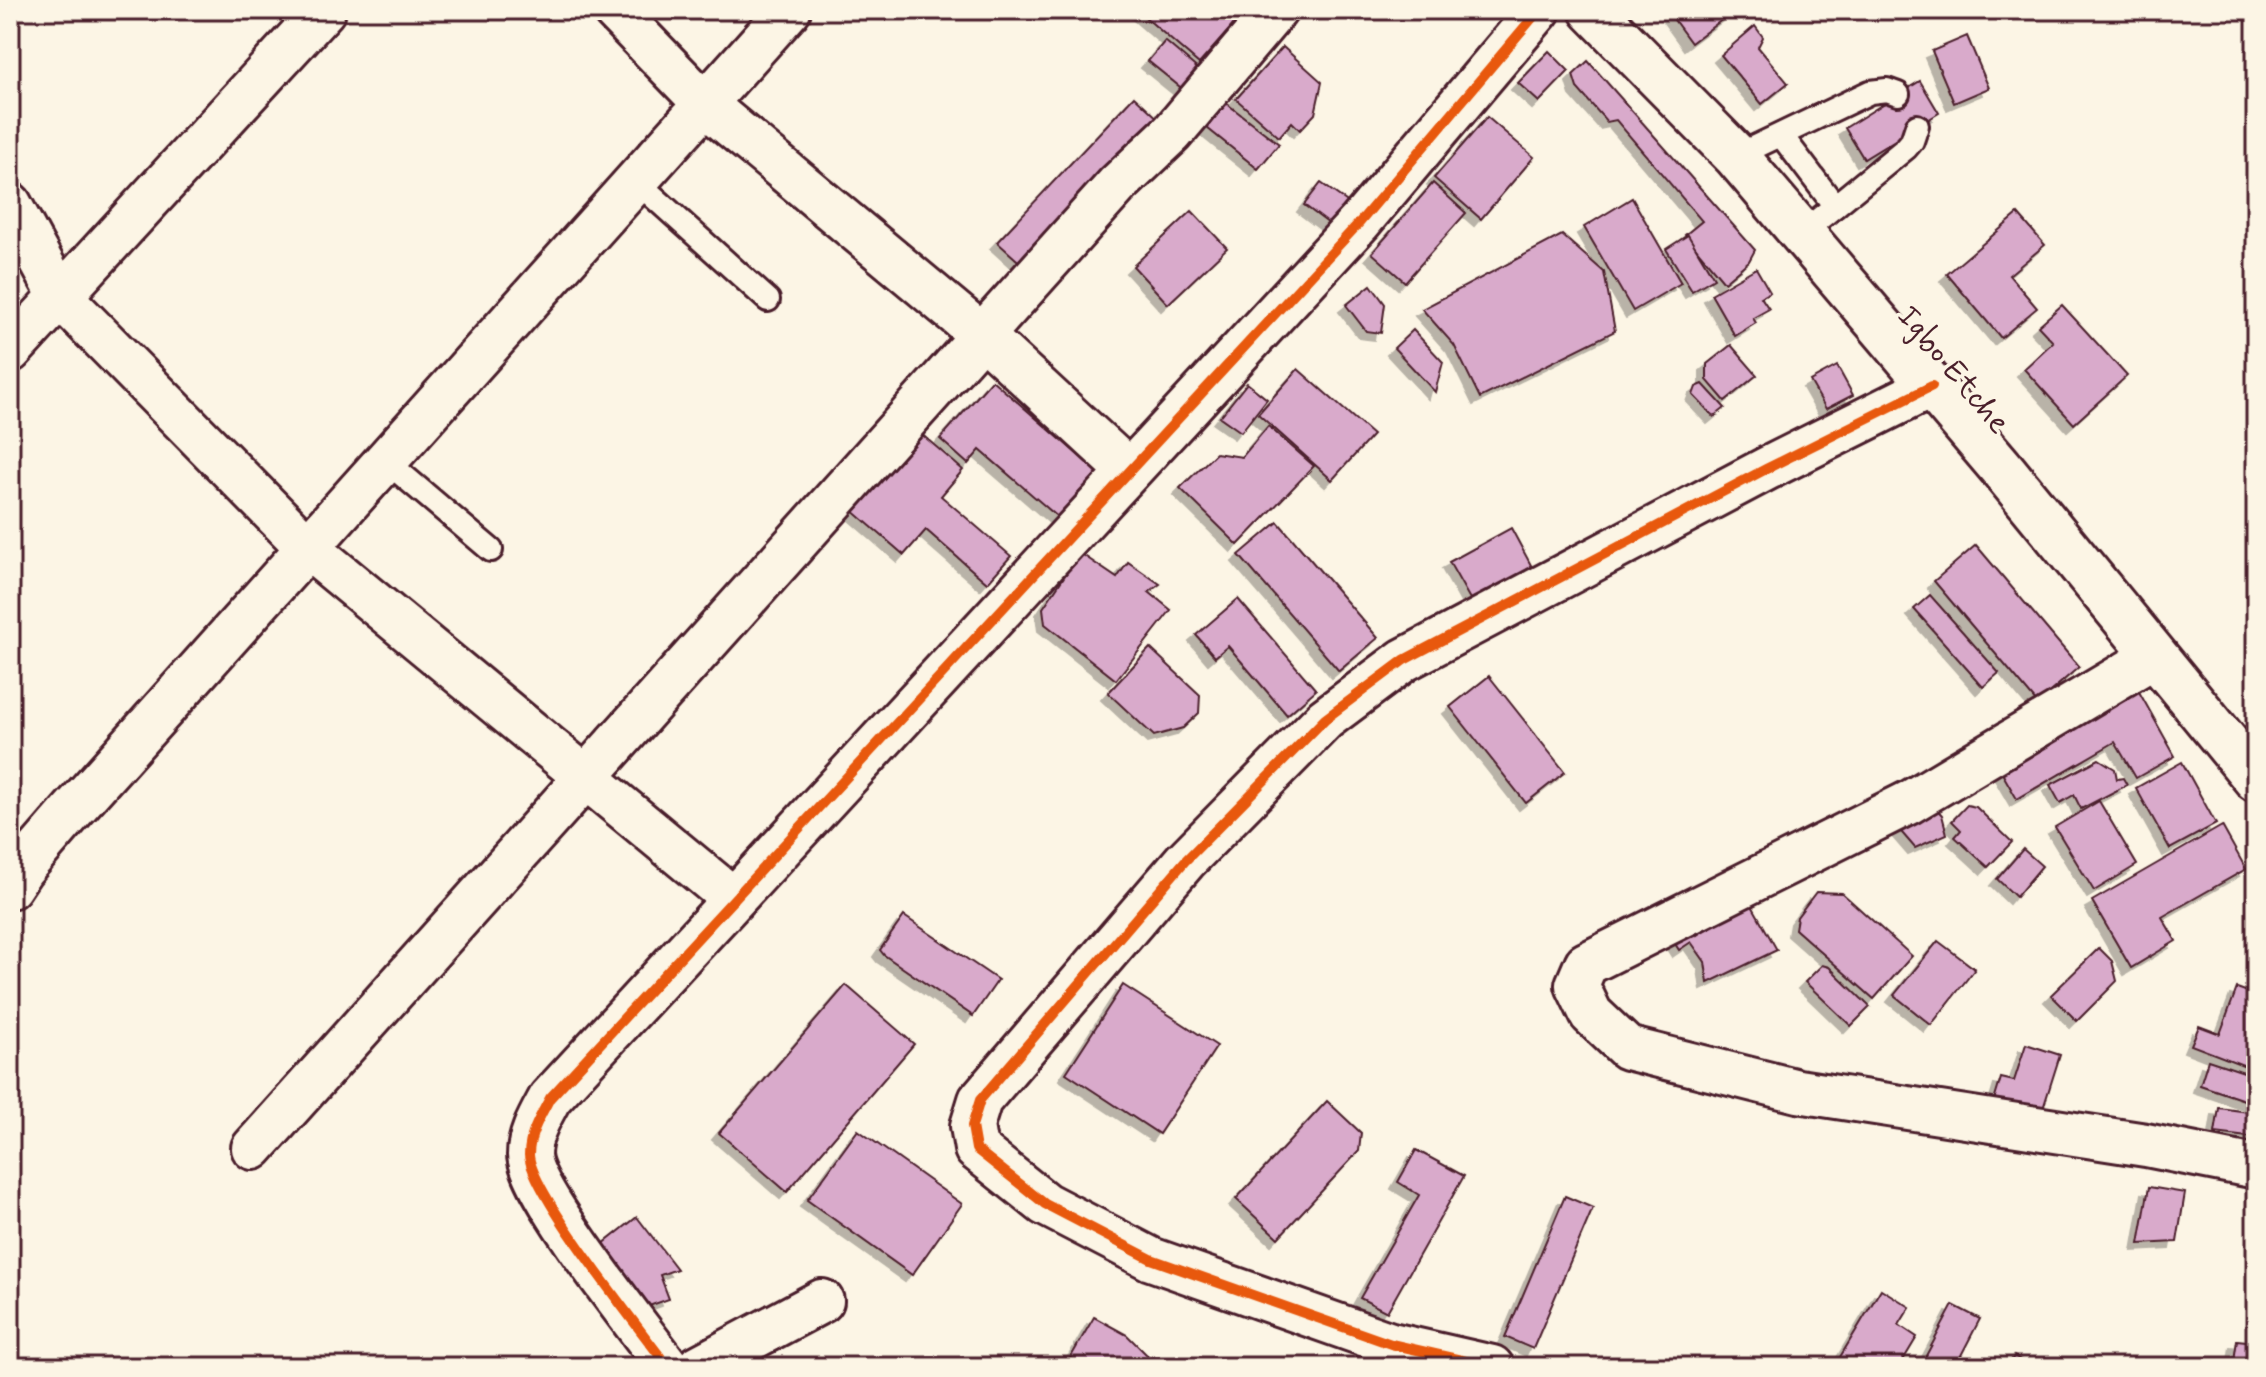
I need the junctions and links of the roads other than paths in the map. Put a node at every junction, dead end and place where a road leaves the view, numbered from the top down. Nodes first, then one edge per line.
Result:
1 (324, 10) edge
2 (614, 10) edge
3 (789, 10) edge
4 (1276, 10) edge
5 (1539, 10) edge
6 (1592, 10) edge
7 (1898, 94) dead end
8 (706, 105) junction
9 (1917, 126) dead end
10 (1781, 135) junction
11 (1736, 156) junction
12 (636, 181) junction
13 (10, 204) edge
14 (1818, 220) junction
15 (60, 296) junction
16 (768, 300) dead end
17 (983, 336) junction
18 (10, 351) edge
19 (1932, 386) junction
20 (386, 461) junction
21 (1129, 471) junction
22 (308, 548) junction
23 (491, 550) dead end
24 (2155, 656) junction
25 (585, 776) junction
26 (2256, 779) edge
27 (10, 887) edge
28 (732, 898) junction
29 (253, 1148) dead end
30 (2256, 1167) edge
31 (822, 1301) dead end
32 (668, 1367) edge
33 (698, 1367) edge
34 (1492, 1367) edge

1 - 15 street
2 - 8 street
3 - 8 street
4 - 17 street
5 - 21 street
6 - 11 street, Igbo Etche
7 - 10 lane
8 - 12 street
8 - 17 street
9 - 14 lane
10 - 11 lane
10 - 14 lane
11 - 14 street, Igbo Etche
12 - 16 lane
12 - 20 street
13 - 15 street
14 - 19 street, Igbo Etche
15 - 18 street
15 - 22 street
17 - 21 street
17 - 25 street
19 - 24 street, Igbo Etche
19 - 34 street
20 - 22 street
20 - 23 lane
21 - 28 street
22 - 25 street
22 - 27 street
24 - 26 street, Igbo Etche
24 - 30 street
25 - 28 street
25 - 29 street
28 - 32 street
31 - 33 street

